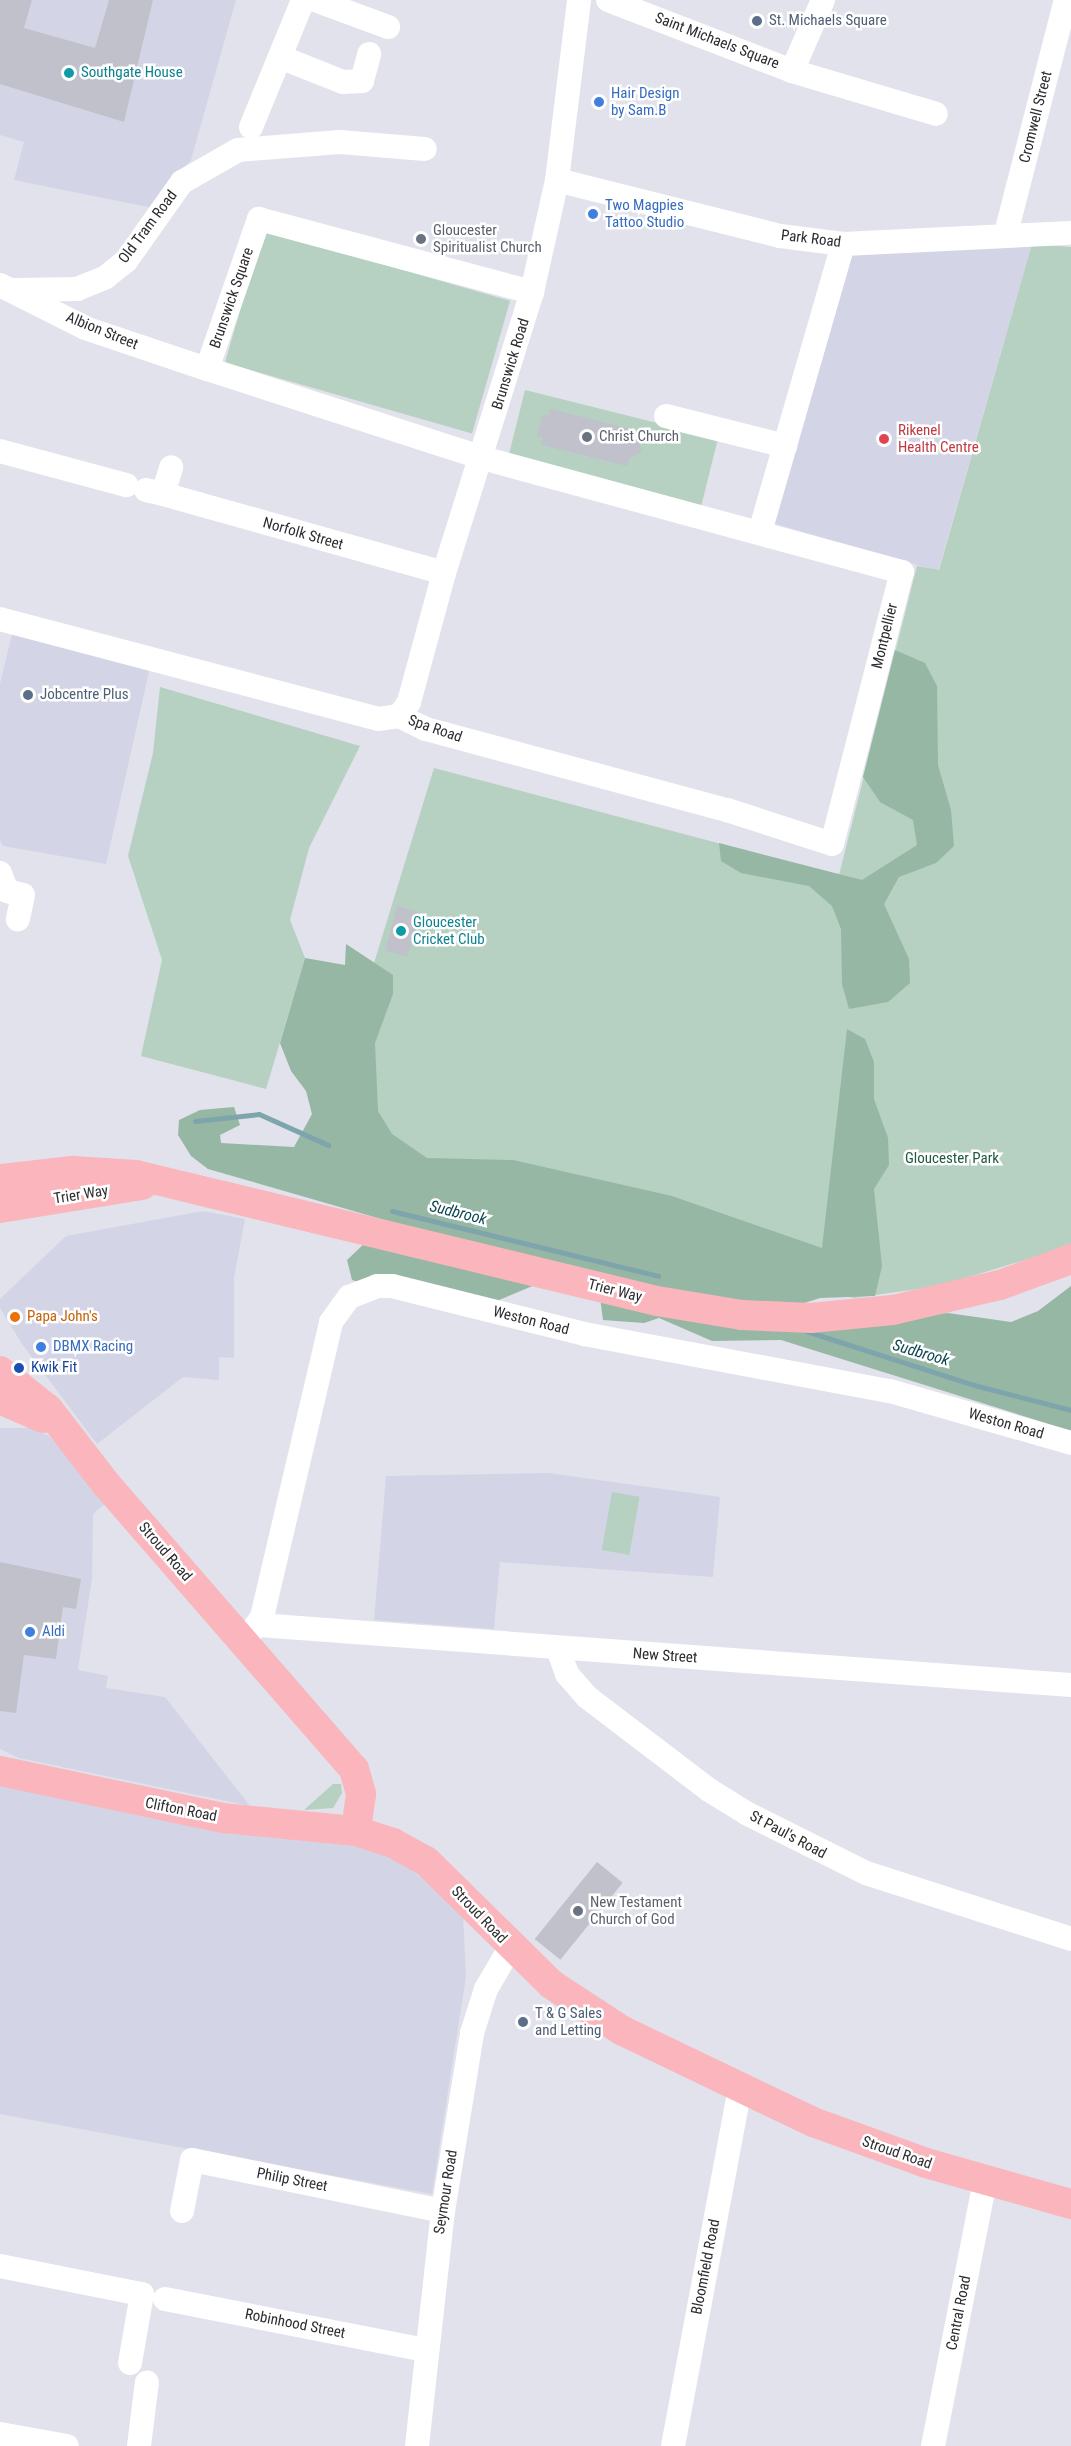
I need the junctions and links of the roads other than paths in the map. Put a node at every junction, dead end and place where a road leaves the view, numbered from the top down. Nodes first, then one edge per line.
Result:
1 (303, 0) edge
2 (315, 0) edge
3 (579, 0) edge
4 (608, 0) edge
5 (823, 0) edge
6 (1066, 0) edge
7 (388, 27) dead end
8 (369, 54) dead end
9 (280, 57) junction
10 (792, 71) junction
11 (936, 114) dead end
12 (251, 127) dead end
13 (425, 149) dead end
14 (557, 180) junction
15 (1006, 233) junction
16 (1071, 233) edge
17 (843, 244) junction
18 (8, 288) edge
19 (532, 292) junction
20 (207, 369) junction
21 (666, 416) dead end
22 (784, 446) junction
23 (0, 451) edge
24 (483, 458) junction
25 (171, 467) dead end
26 (145, 490) junction
27 (760, 532) junction
28 (444, 573) junction
29 (0, 619) edge
30 (399, 716) junction
31 (832, 844) joint
32 (2, 885) edge
33 (18, 919) dead end
34 (0, 1179) edge
35 (162, 1182) junction
36 (33, 1203) junction
37 (0, 1208) edge
38 (0, 1220) edge
39 (1071, 1259) edge
40 (0, 1371) edge
41 (0, 1399) edge
42 (58, 1428) junction
43 (1071, 1443) edge
44 (252, 1634) junction
45 (558, 1649) junction
46 (1071, 1684) edge
47 (2, 1771) edge
48 (356, 1831) junction
49 (1071, 1939) edge
50 (510, 1948) junction
51 (740, 2088) junction
52 (985, 2181) junction
53 (1071, 2205) edge
54 (182, 2211) dead end
55 (443, 2211) junction
56 (0, 2266) edge
57 (165, 2299) dead end
58 (425, 2350) junction
59 (130, 2363) dead end
60 (147, 2382) dead end
61 (0, 2434) edge
62 (67, 2446) edge
63 (139, 2446) edge
64 (417, 2446) edge
65 (673, 2446) edge
66 (933, 2446) edge

1 - 9 street
2 - 7 street
3 - 14 street, Brunswick Road
4 - 10 street, Saint Michaels Square
5 - 10 street, Saint Michaels Square
6 - 15 street, Cromwell Street
8 - 9 street
9 - 12 street
10 - 11 street, Saint Michaels Square
13 - 18 street, Old Tram Road
14 - 17 street, Park Road
14 - 19 street, Brunswick Road
15 - 16 street, Park Road
15 - 17 street, Park Road
17 - 22 street
18 - 20 street, Albion Street
19 - 20 street, Brunswick Square
19 - 24 street, Brunswick Road
20 - 24 street
21 - 22 street
22 - 27 street
23 - 26 street, Norfolk Street
24 - 27 street, Montpellier
24 - 28 street, Brunswick Road
25 - 26 street
26 - 28 street, Norfolk Street
27 - 31 street, Montpellier
28 - 30 street, Brunswick Road
29 - 30 street, Spa Road
30 - 31 street, Spa Road
32 - 33 street
34 - 35 main road, Trier Way
35 - 36 main road, Trier Way
35 - 39 main road, Trier Way
36 - 37 main road, Trier Way
36 - 38 main road
40 - 42 main road, Stroud Road
41 - 42 main road, Stroud Road
42 - 44 main road, Stroud Road
43 - 44 street, Weston Road
44 - 45 street, New Street
44 - 48 main road, Stroud Road
45 - 46 street, New Street
45 - 49 street, St Paul's Road
47 - 48 main road, Clifton Road
48 - 50 main road, Stroud Road
50 - 51 main road, Stroud Road
50 - 55 street, Seymour Road
51 - 52 main road, Stroud Road
51 - 65 street, Bloomfield Road
52 - 53 main road, Stroud Road
52 - 66 street, Central Road
54 - 55 street, Philip Street
55 - 58 street, Seymour Road
56 - 59 street
57 - 58 street, Robinhood Street
58 - 64 street, Seymour Road
60 - 63 street
61 - 62 street

